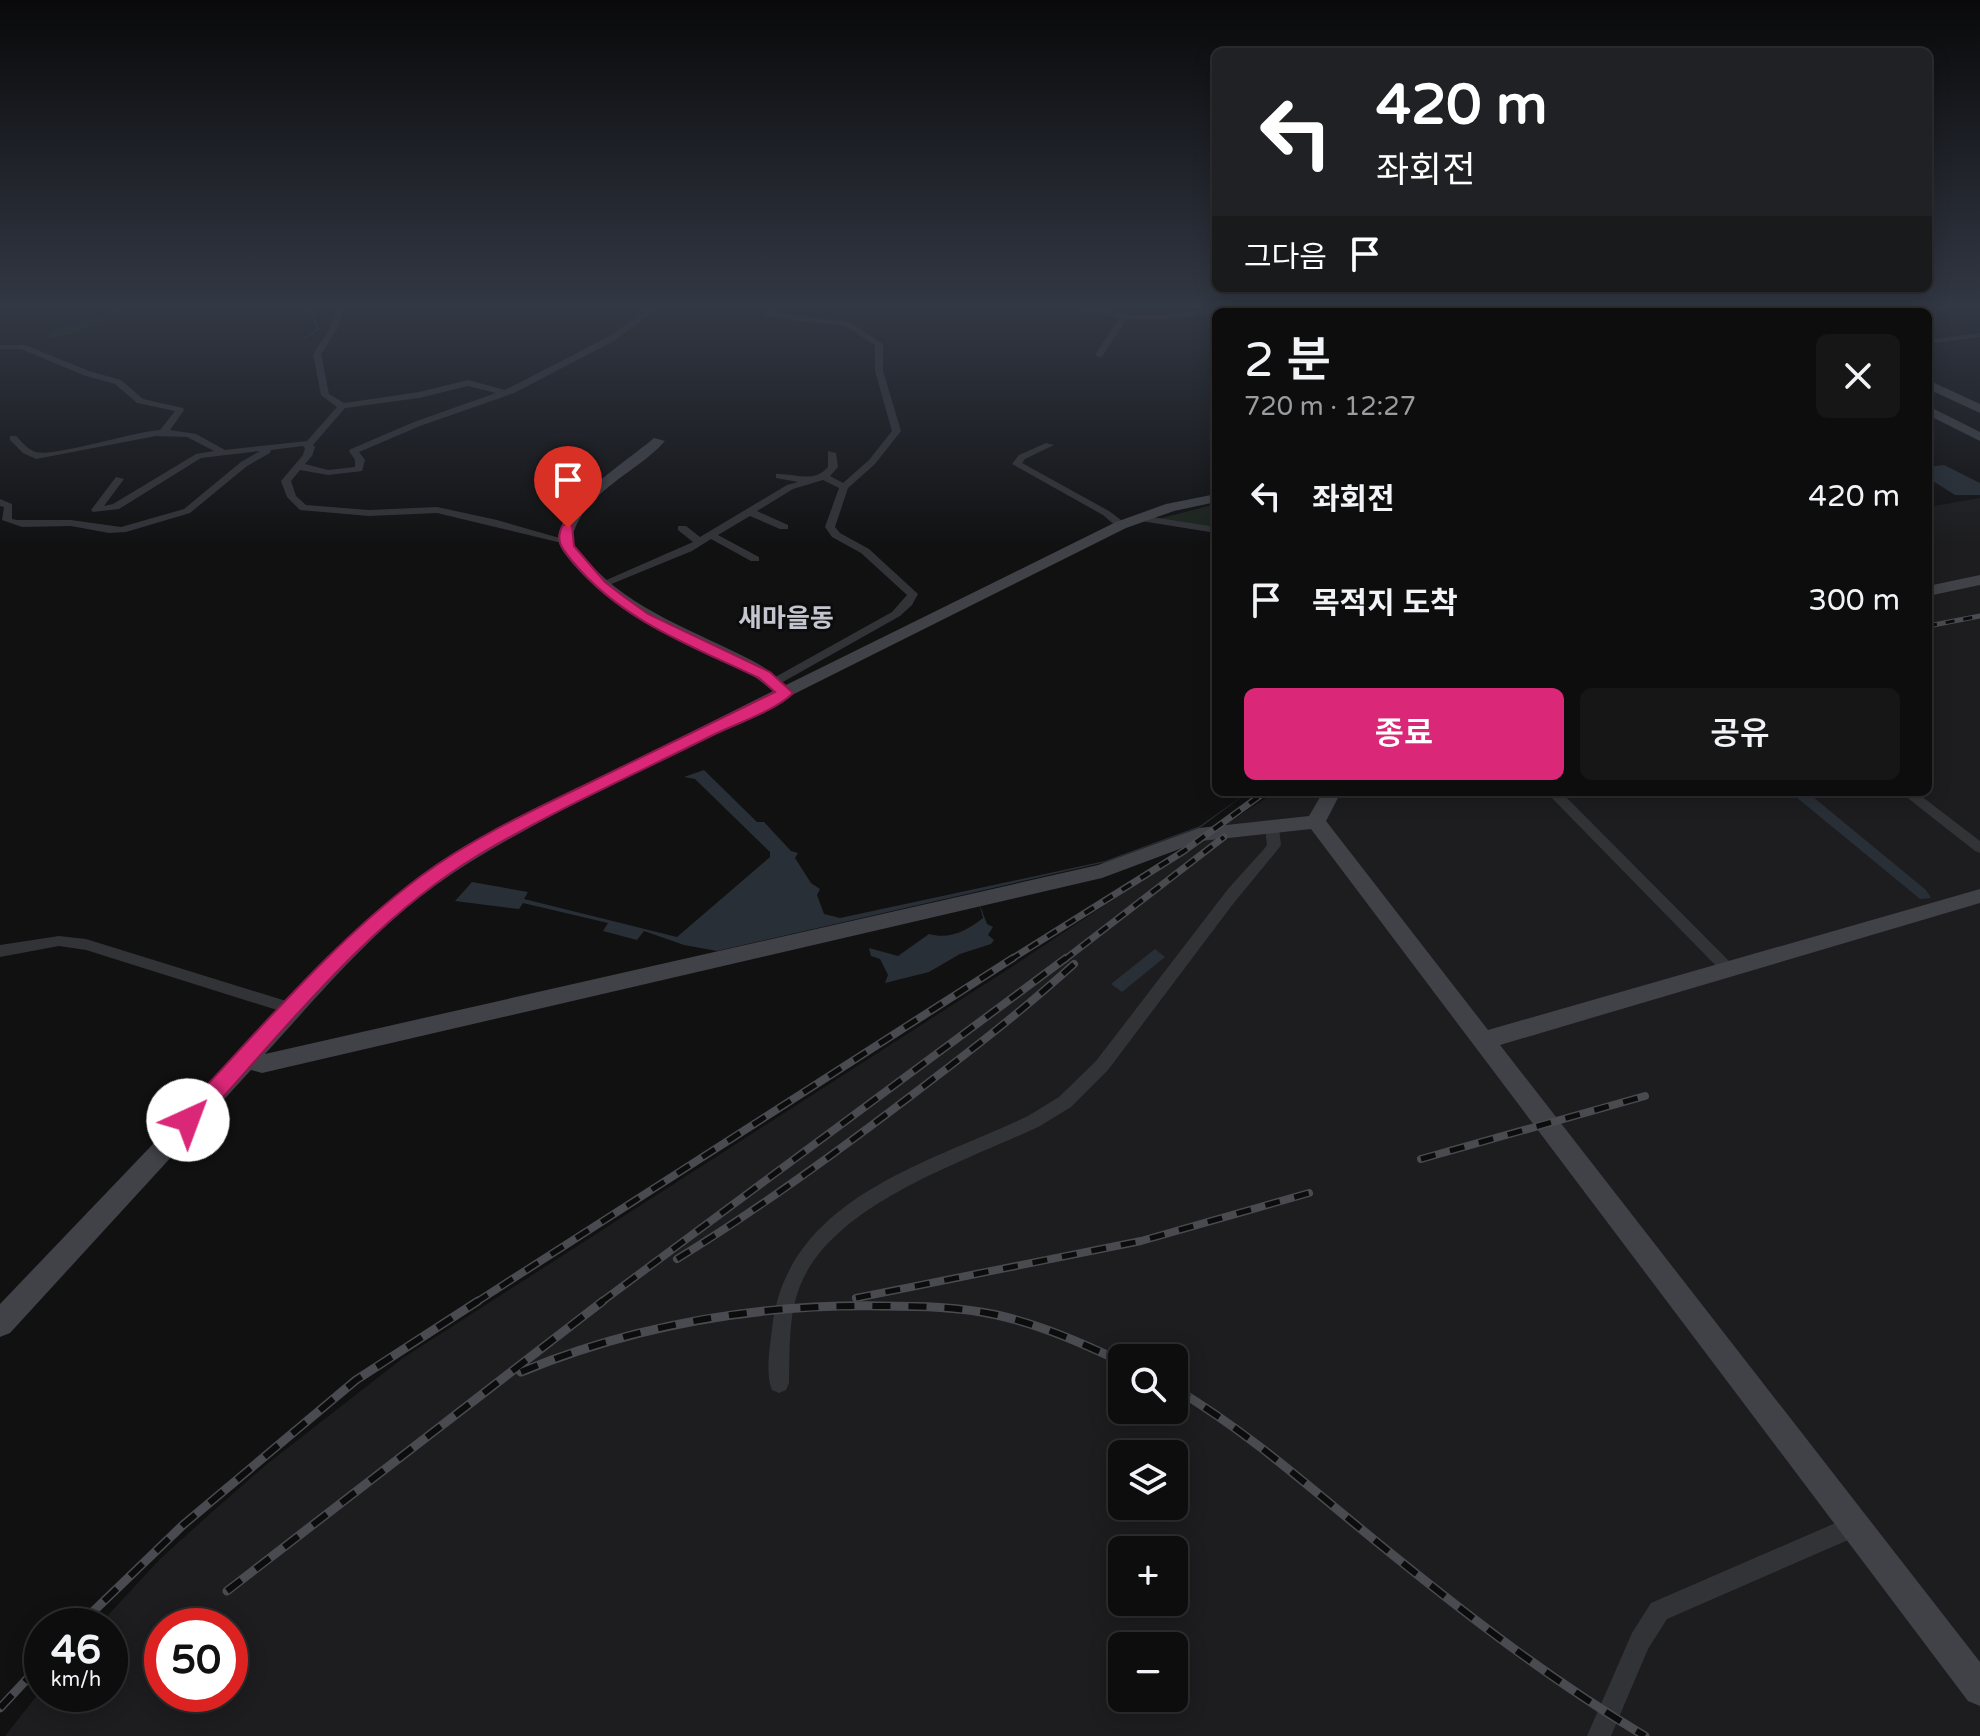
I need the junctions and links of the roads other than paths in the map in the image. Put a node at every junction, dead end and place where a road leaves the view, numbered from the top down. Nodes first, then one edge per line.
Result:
1 (123, 385) edge
2 (323, 385) edge
3 (459, 385) edge
4 (475, 385) edge
5 (521, 385) edge
6 (883, 385) edge
7 (1932, 386) edge
8 (505, 393) junction
9 (342, 406) junction
10 (1980, 409) edge
11 (1932, 412) edge
12 (162, 434) junction
13 (1980, 437) edge
14 (13, 438) dead end
15 (659, 441) dead end
16 (282, 444) junction
17 (309, 444) junction
18 (1049, 445) dead end
19 (222, 452) junction
20 (831, 453) dead end
21 (299, 465) junction
22 (779, 476) dead end
23 (824, 477) junction
24 (119, 479) dead end
25 (810, 480) junction
26 (844, 487) junction
27 (1212, 499) edge
28 (0, 502) edge
29 (752, 513) junction
30 (1130, 521) junction
31 (784, 527) dead end
32 (682, 528) dead end
33 (1212, 530) edge
34 (711, 535) junction
35 (700, 542) junction
36 (566, 543) junction
37 (755, 559) dead end
38 (1980, 580) edge
39 (600, 585) junction
40 (1932, 590) edge
41 (780, 688) junction
42 (1330, 796) edge
43 (1557, 796) edge
44 (1912, 796) edge
45 (1316, 822) junction
46 (1272, 828) junction
47 (1980, 848) edge
48 (1980, 896) edge
49 (0, 951) edge
50 (1728, 969) junction
51 (293, 1009) junction
52 (1483, 1041) junction
53 (246, 1059) junction
54 (0, 1324) edge
55 (779, 1383) dead end
56 (1854, 1526) junction
57 (1980, 1689) edge
58 (1599, 1736) edge

1 - 12 street
2 - 9 street
3 - 9 street
4 - 8 street
5 - 8 street
6 - 26 street
7 - 10 street
8 - 21 street
9 - 17 street
11 - 13 street
12 - 14 street
12 - 19 street
15 - 36 street
16 - 17 street
16 - 19 street
16 - 28 street
17 - 21 street
18 - 30 street
19 - 24 street
20 - 23 street
21 - 36 street
22 - 25 street
23 - 25 street
23 - 26 street
25 - 29 street
26 - 41 street
27 - 30 street
29 - 31 street
29 - 34 street
30 - 33 street
30 - 41 street
32 - 35 street
34 - 35 street
34 - 37 street
35 - 39 street
36 - 39 street
38 - 40 street
39 - 41 street
41 - 51 street
42 - 45 street
43 - 50 street
44 - 47 street
45 - 46 street
45 - 52 street
46 - 53 street
46 - 55 street
48 - 50 street
49 - 51 street
50 - 52 street
51 - 53 street
52 - 56 street
53 - 54 street
56 - 57 street
56 - 58 street

